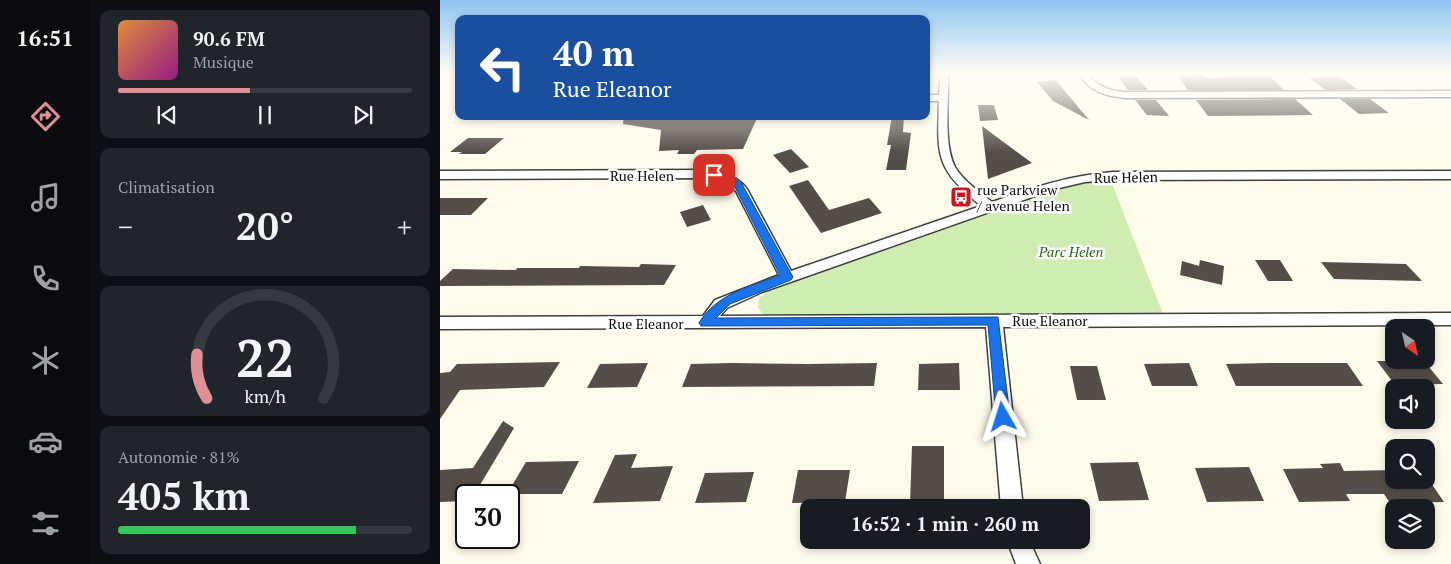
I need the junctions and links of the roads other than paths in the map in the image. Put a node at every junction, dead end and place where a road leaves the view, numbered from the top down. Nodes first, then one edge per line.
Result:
1 (945, 100) edge
2 (440, 175) edge
3 (1451, 176) edge
4 (990, 207) junction
5 (787, 277) junction
6 (1451, 319) edge
7 (994, 320) junction
8 (440, 323) edge
9 (706, 323) junction
10 (1011, 499) edge
11 (1022, 549) edge
12 (1028, 564) edge

1 - 4 street
2 - 5 street, Rue Helen
3 - 4 street, Rue Helen
4 - 5 street, Rue Helen
5 - 9 street, Rue Helen
6 - 7 street, Rue Eleanor
7 - 9 street, Rue Eleanor
7 - 10 street
8 - 9 street, Rue Eleanor
11 - 12 street

